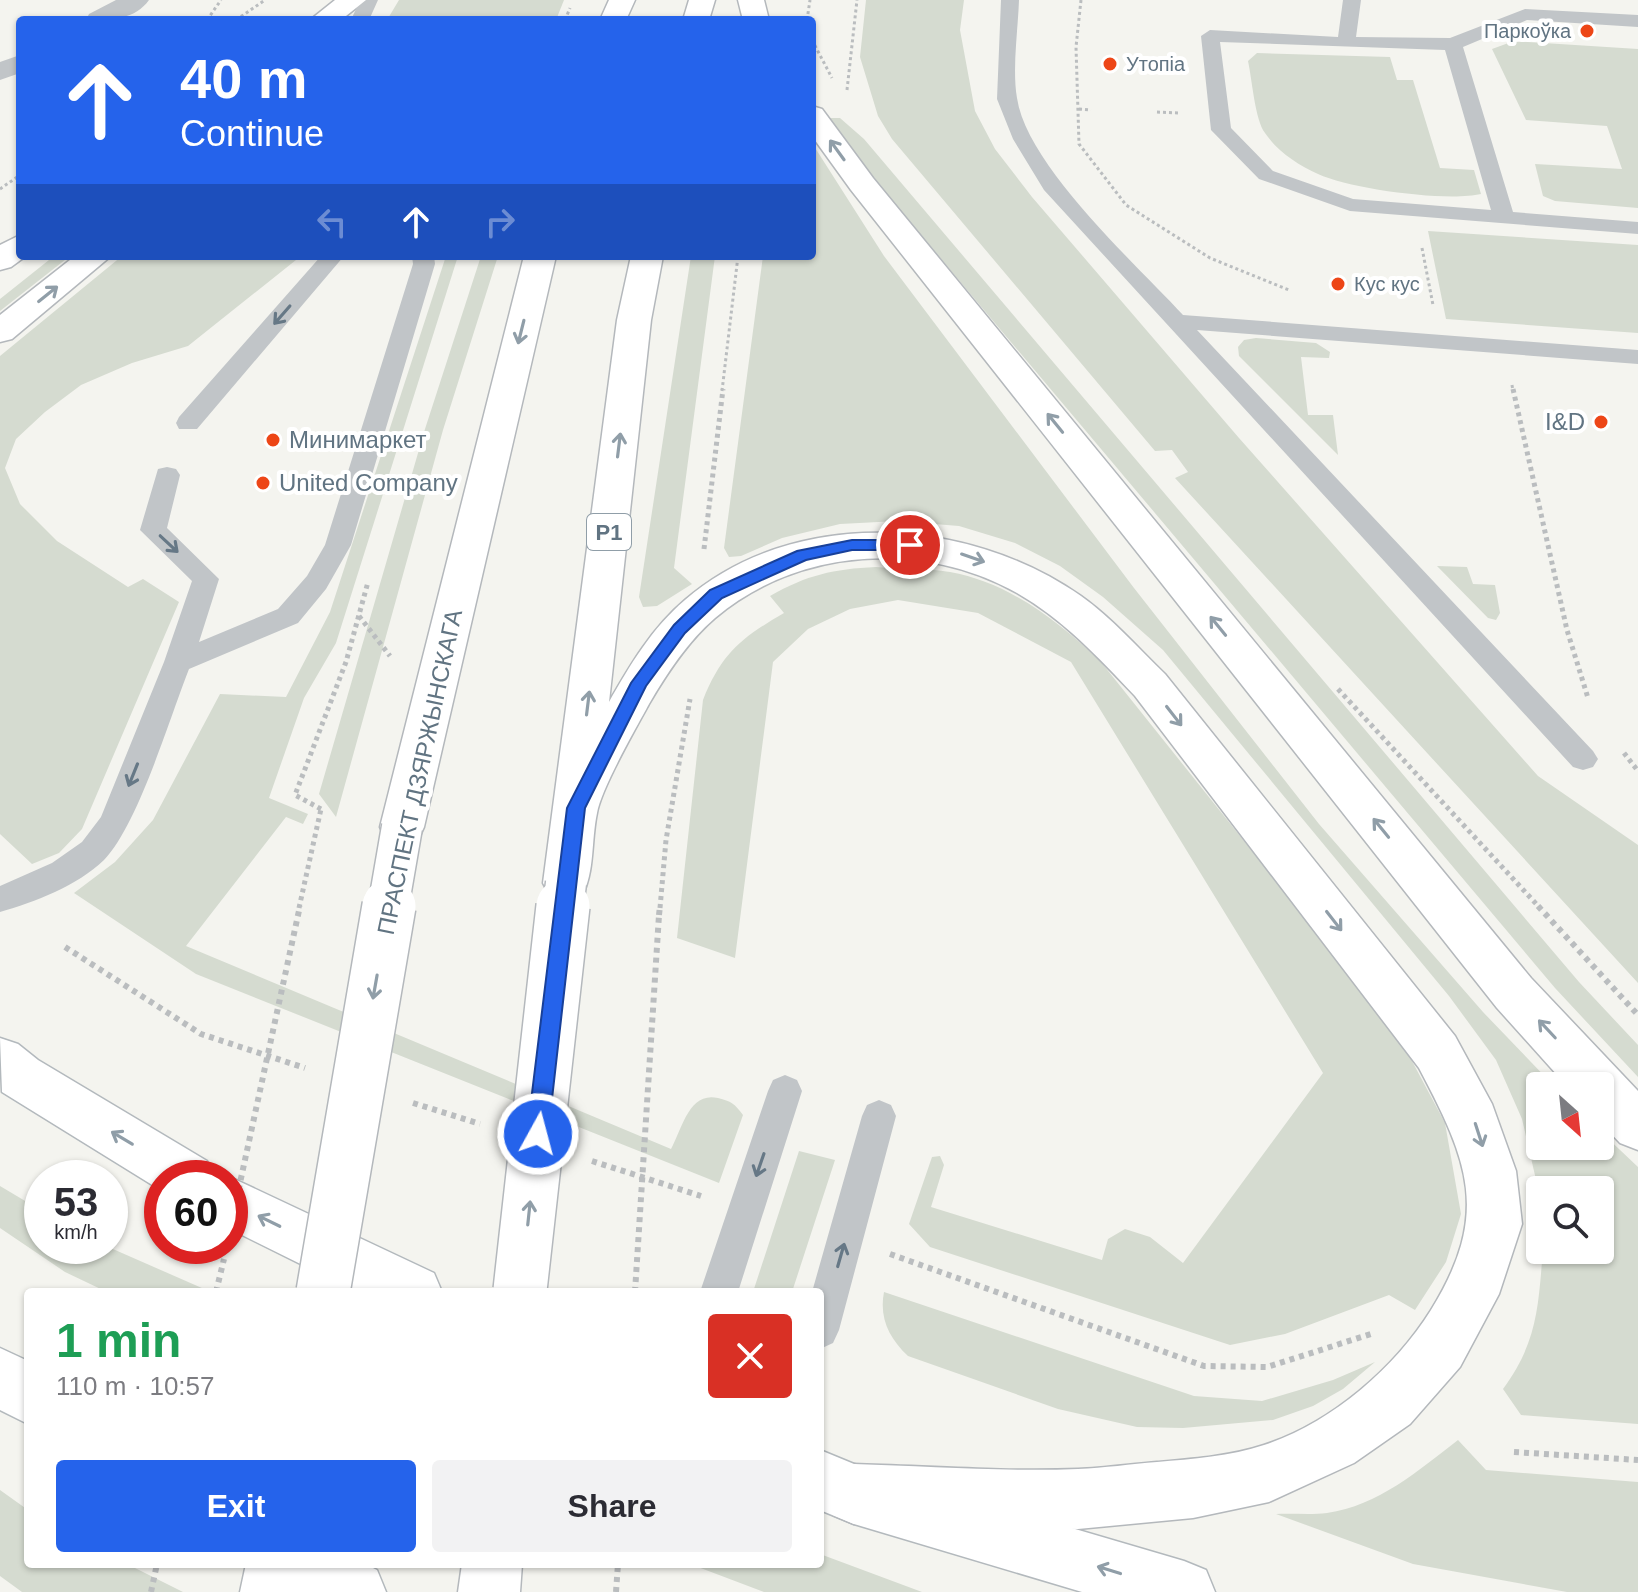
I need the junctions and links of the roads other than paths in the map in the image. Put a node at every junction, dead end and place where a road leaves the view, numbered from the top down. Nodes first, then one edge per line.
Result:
1 (136, 0) edge
2 (353, 0) edge
3 (1010, 0) edge
4 (1352, 0) edge
5 (106, 16) edge
6 (329, 16) edge
7 (1638, 21) edge
8 (1346, 43) junction
9 (1453, 44) junction
10 (832, 103) edge
11 (1504, 218) junction
12 (1638, 228) edge
13 (90, 260) edge
14 (330, 260) edge
15 (424, 260) edge
16 (539, 260) edge
17 (646, 260) edge
18 (1176, 321) junction
19 (0, 332) edge
20 (1638, 357) edge
21 (188, 423) dead end
22 (167, 475) dead end
23 (178, 662) junction
24 (1583, 759) dead end
25 (576, 808) junction
26 (0, 899) edge
27 (0, 1060) edge
28 (1587, 1072) edge
29 (785, 1091) dead end
30 (1614, 1101) edge
31 (879, 1116) dead end
32 (1638, 1126) edge
33 (158, 1160) edge
34 (248, 1211) edge
35 (324, 1288) edge
36 (407, 1288) edge
37 (520, 1288) edge
38 (720, 1288) edge
39 (824, 1315) edge
40 (0, 1376) edge
41 (24, 1392) edge
42 (837, 1487) edge
43 (275, 1568) edge
44 (311, 1568) edge
45 (492, 1568) edge
46 (271, 1592) edge
47 (355, 1592) edge
48 (489, 1592) edge
49 (1184, 1592) edge

1 - 5 street
2 - 6 main road
3 - 18 lane
4 - 8 lane
7 - 9 lane
8 - 9 lane
8 - 11 lane
9 - 11 lane
28 -> 10 main road
11 - 12 lane
19 -> 13 main road
14 -> 21 lane
15 - 23 lane
16 -> 35 main road, ПРАСПЕКТ ДЗЯРЖЫНСКАГА, bridge
25 -> 17 main road, Р1
18 - 20 lane
18 - 24 lane
22 -> 23 lane
23 -> 26 lane
37 -> 25 main road, Р1, bridge
25 -> 42 main road
33 -> 27 main road
29 -> 38 lane
30 - 32 main road
39 -> 31 lane
36 -> 34 main road
40 - 41 main road
49 -> 42 main road
43 - 46 main road
44 - 47 main road
45 - 48 main road

